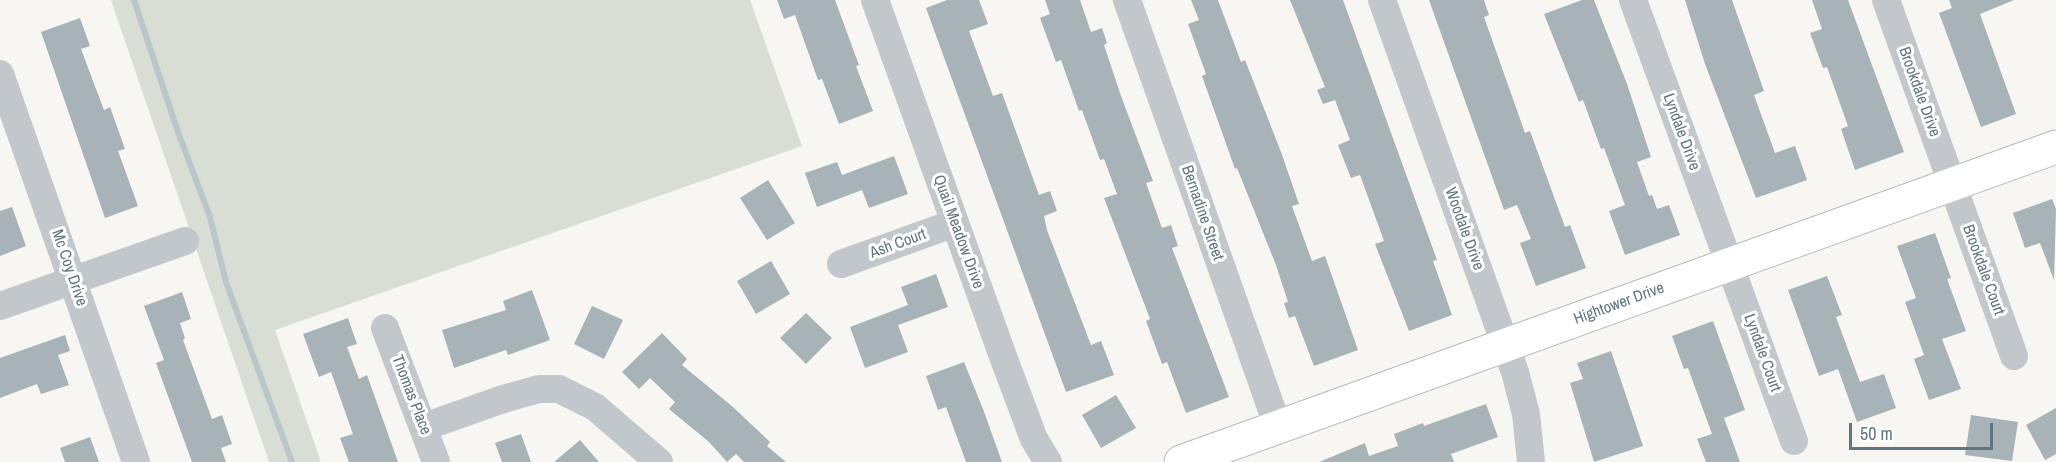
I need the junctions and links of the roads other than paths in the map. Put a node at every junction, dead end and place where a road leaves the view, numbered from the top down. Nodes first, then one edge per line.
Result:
1 (875, 0) edge
2 (1127, 0) edge
3 (1382, 0) edge
4 (1633, 0) edge
5 (1886, 0) edge
6 (0, 74) edge
7 (2056, 147) edge
8 (1952, 184) junction
9 (955, 223) junction
10 (185, 241) dead end
11 (841, 264) dead end
12 (1730, 264) junction
13 (74, 280) junction
14 (0, 306) edge
15 (385, 328) dead end
16 (1505, 345) junction
17 (2014, 356) dead end
18 (424, 427) junction
19 (1278, 427) junction
20 (1794, 441) dead end
21 (1188, 461) edge
22 (136, 462) edge
23 (436, 462) edge
24 (659, 462) edge
25 (1048, 462) edge
26 (1532, 462) edge

1 - 9 street, Quail Meadow Drive
2 - 19 street, Bernadine Street
3 - 16 street, Woodale Drive
4 - 12 street, Lyndale Drive
5 - 8 street, Brookdale Drive
6 - 13 street, Mc Coy Drive
7 - 8 main road, Hightower Drive
8 - 12 main road, Hightower Drive
8 - 17 street, Brookdale Court
9 - 11 street, Ash Court
9 - 25 street, Quail Meadow Drive
10 - 13 street
12 - 16 main road, Hightower Drive
12 - 20 street, Lyndale Court
13 - 14 street
13 - 22 street, Mc Coy Drive
15 - 18 street, Thomas Place
16 - 19 main road, Hightower Drive
16 - 26 street, Woodale Drive
18 - 23 street, Thomas Place
18 - 24 street
19 - 21 main road, Hightower Drive

